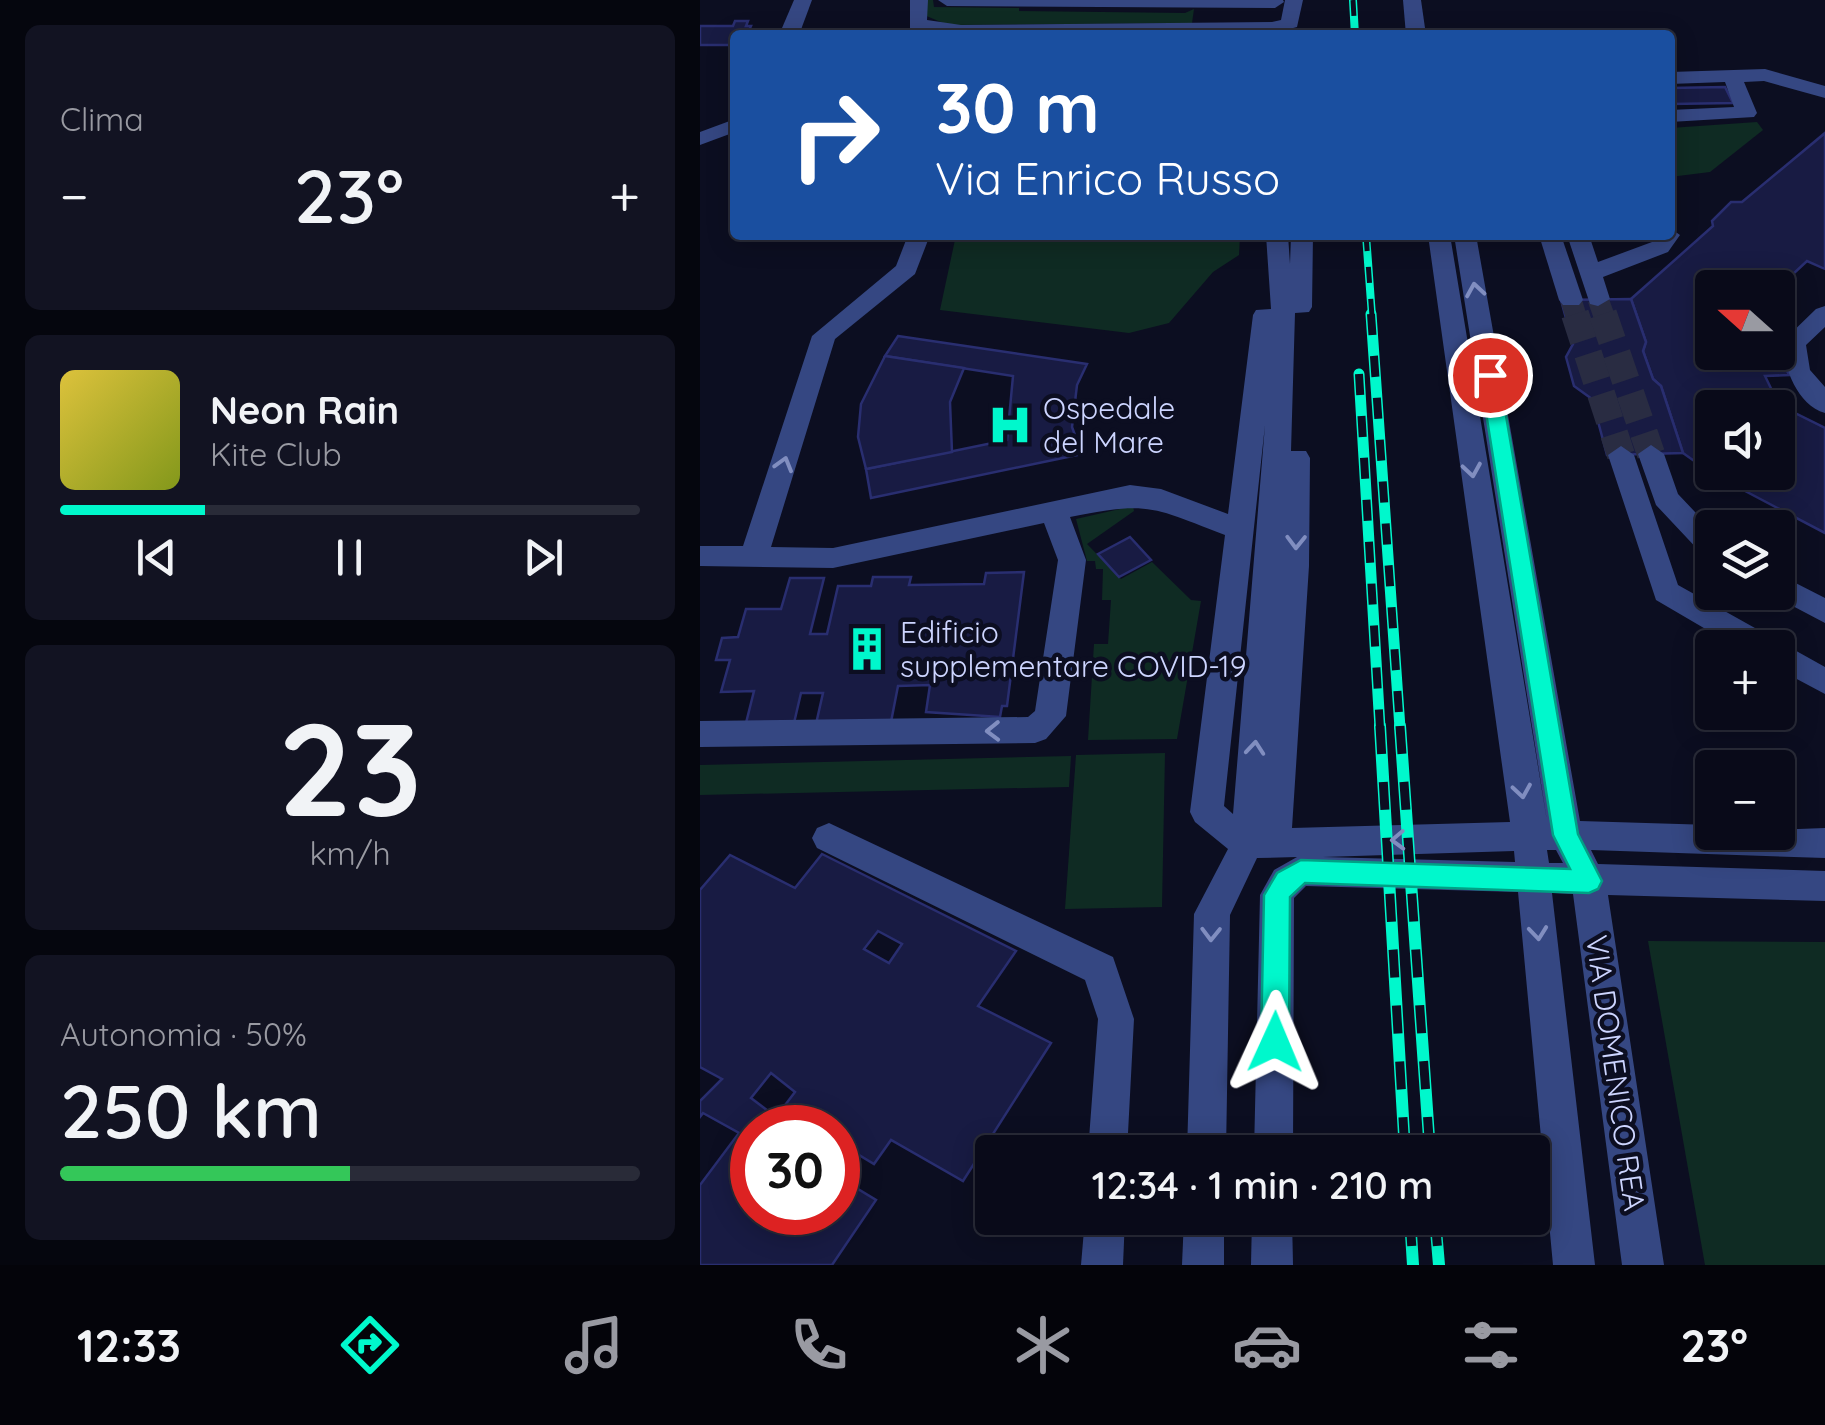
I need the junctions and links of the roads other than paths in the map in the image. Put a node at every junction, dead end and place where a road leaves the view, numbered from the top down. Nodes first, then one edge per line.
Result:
1 (803, 0) edge
2 (919, 0) edge
3 (948, 0) edge
4 (1412, 0) edge
5 (1281, 1) edge
6 (791, 30) edge
7 (948, 30) edge
8 (1277, 30) edge
9 (1415, 30) edge
10 (1724, 69) junction
11 (1675, 77) edge
12 (1825, 92) edge
13 (1675, 116) edge
14 (730, 127) edge
15 (700, 139) edge
16 (917, 240) edge
17 (1302, 240) edge
18 (1441, 240) edge
19 (1467, 240) edge
20 (1552, 240) edge
21 (1580, 240) edge
22 (1664, 240) edge
23 (1277, 248) edge
24 (1590, 274) junction
25 (1598, 299) tunnel mouth
26 (1571, 300) tunnel mouth
27 (1825, 314) edge
28 (1825, 404) edge
29 (1651, 454) tunnel mouth
30 (1621, 455) tunnel mouth
31 (1276, 486) junction
32 (1054, 511) junction
33 (1239, 529) junction
34 (1695, 530) edge
35 (700, 556) edge
36 (754, 556) junction
37 (1795, 595) edge
38 (1825, 612) edge
39 (1732, 630) edge
40 (1795, 665) edge
41 (1825, 682) edge
42 (700, 734) edge
43 (1547, 836) junction
44 (829, 838) dead end
45 (1825, 843) edge
46 (1260, 844) junction
47 (1532, 878) junction
48 (1589, 881) junction
49 (1825, 886) edge
50 (1109, 1135) edge
51 (1206, 1135) edge
52 (1273, 1135) edge
53 (1104, 1235) edge
54 (1204, 1235) edge
55 (1272, 1235) edge
56 (1102, 1265) edge
57 (1203, 1265) edge
58 (1272, 1265) edge
59 (1574, 1265) edge
60 (1642, 1265) edge

1 - 6 street
2 - 7 street
3 - 5 street
4 - 9 street
5 - 8 street
10 - 11 street
10 - 12 street
10 - 13 street
14 - 15 street
36 -> 16 street
17 -> 46 street
18 -> 43 street, VIA DOMENICO REA
43 -> 19 street, VIA DOMENICO REA
20 - 26 street
21 - 24 street
22 - 24 street
23 - 31 street
23 - 33 street
24 - 25 street
27 - 28 street
29 - 34 street
30 - 39 street
31 - 33 street
46 -> 31 street
32 - 33 street
32 - 36 street
32 -> 42 street
33 - 46 street
35 - 36 street
37 - 38 street
40 - 41 street
43 - 45 street
43 -> 46 street
43 - 47 street, VIA DOMENICO REA
43 - 48 street, VIA DOMENICO REA
44 - 50 street
46 -> 51 street
47 - 48 street
47 - 52 street
47 -> 59 street, VIA DOMENICO REA
48 - 49 street
48 - 60 street, VIA DOMENICO REA
53 - 56 street
54 - 57 street
55 - 58 street

